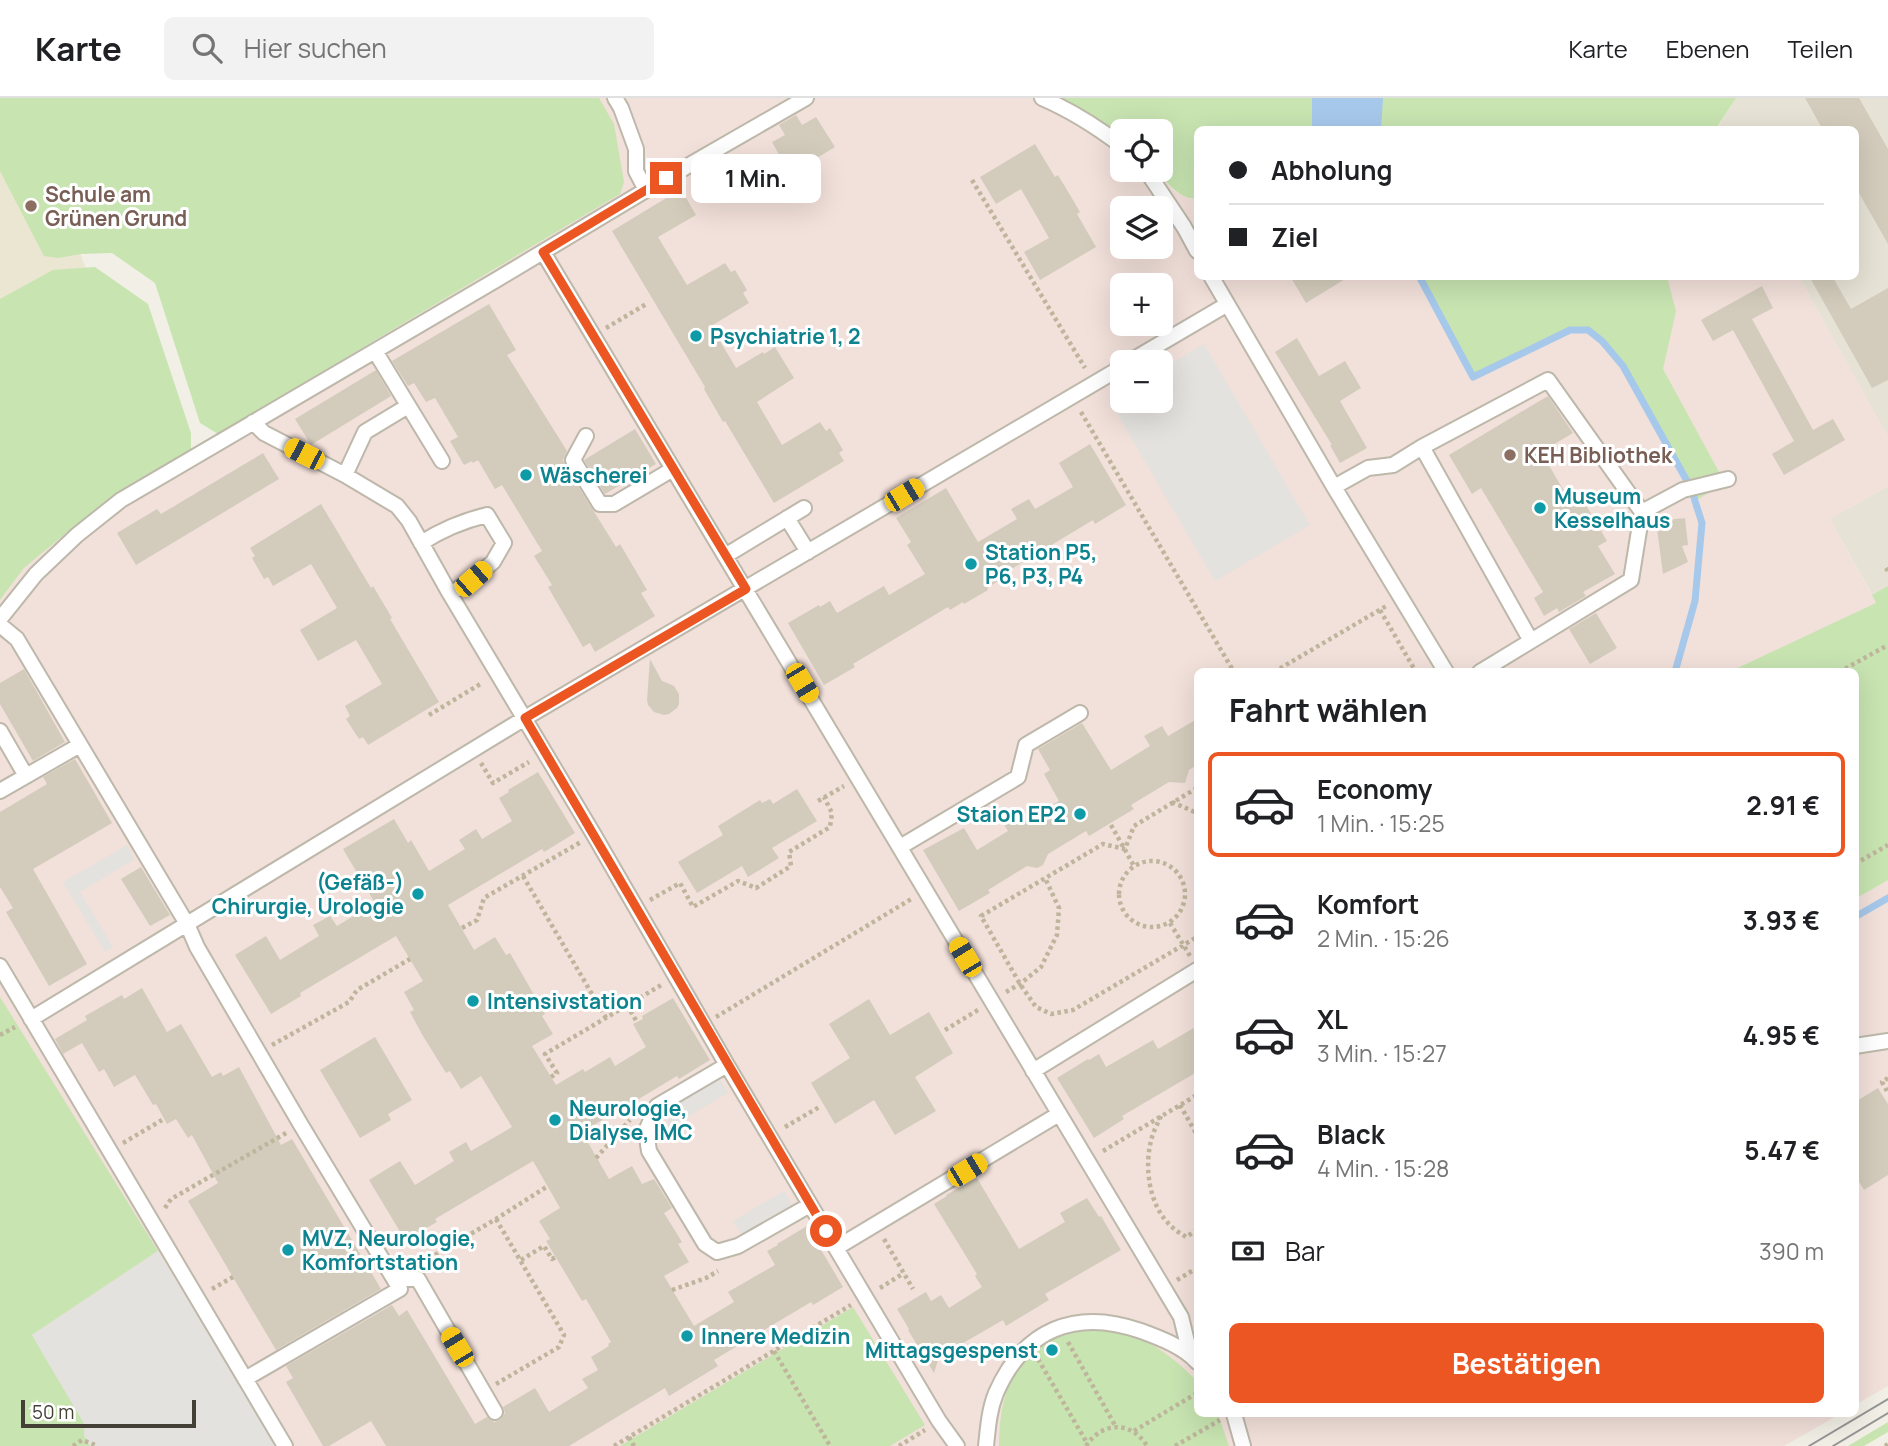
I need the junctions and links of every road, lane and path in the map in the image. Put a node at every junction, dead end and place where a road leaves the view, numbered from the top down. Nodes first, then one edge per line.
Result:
1 (615, 98) edge
2 (806, 98) edge
3 (1042, 98) edge
4 (1110, 137) edge
5 (972, 180) dead end
6 (1154, 182) edge
7 (646, 190) junction
8 (1194, 245) edge
9 (543, 252) junction
10 (1213, 280) edge
11 (648, 303) dead end
12 (1226, 305) junction
13 (594, 336) junction
14 (1149, 350) edge
15 (375, 351) junction
16 (1110, 374) edge
17 (1094, 383) junction
18 (1071, 396) junction
19 (408, 406) junction
20 (253, 422) junction
21 (586, 436) dead end
22 (1422, 447) junction
23 (442, 461) dead end
24 (673, 468) junction
25 (345, 475) junction
26 (1728, 479) dead end
27 (1334, 487) junction
28 (804, 508) dead end
29 (1642, 512) junction
30 (787, 518) junction
31 (421, 543) junction
32 (808, 552) junction
33 (725, 556) junction
34 (746, 589) junction
35 (450, 594) junction
36 (1400, 597) junction
37 (1380, 610) junction
38 (0, 618) edge
39 (0, 625) edge
40 (1531, 641) junction
41 (1888, 645) edge
42 (1232, 668) edge
43 (1281, 668) edge
44 (1414, 668) edge
45 (1444, 668) edge
46 (1487, 668) edge
47 (1846, 668) edge
48 (498, 673) junction
49 (1080, 713) dead end
50 (429, 715) dead end
51 (525, 718) junction
52 (0, 731) edge
53 (80, 745) junction
54 (472, 750) junction
55 (545, 753) junction
56 (26, 776) junction
57 (858, 777) junction
58 (1194, 790) edge
59 (0, 791) edge
60 (824, 797) junction
61 (818, 801) dead end
62 (1172, 802) junction
63 (1194, 812) edge
64 (1111, 825) dead end
65 (594, 835) junction
66 (1888, 845) edge
67 (900, 847) junction
68 (1125, 849) junction
69 (1859, 862) edge
70 (1135, 866) junction
71 (523, 876) junction
72 (1045, 878) junction
73 (925, 890) junction
74 (636, 908) junction
75 (1170, 923) junction
76 (187, 924) junction
77 (462, 928) dead end
78 (1194, 939) edge
79 (1183, 945) junction
80 (410, 959) dead end
81 (1194, 963) edge
82 (0, 966) edge
83 (675, 976) junction
84 (1020, 984) junction
85 (991, 1001) junction
86 (627, 1005) junction
87 (32, 1018) junction
88 (606, 1018) junction
89 (637, 1022) dead end
90 (704, 1024) junction
91 (945, 1030) dead end
92 (1888, 1041) edge
93 (1859, 1045) edge
94 (258, 1052) junction
95 (727, 1065) junction
96 (1033, 1071) junction
97 (551, 1077) dead end
98 (1888, 1078) edge
99 (1888, 1093) edge
100 (1194, 1097) edge
101 (1180, 1105) junction
102 (821, 1106) dead end
103 (1059, 1114) junction
104 (1161, 1116) junction
105 (162, 1121) dead end
106 (301, 1125) junction
107 (1194, 1130) edge
108 (769, 1137) junction
109 (110, 1152) junction
110 (1087, 1161) junction
111 (548, 1186) dead end
112 (810, 1205) junction
113 (496, 1219) junction
114 (876, 1225) junction
115 (154, 1226) junction
116 (1194, 1232) edge
117 (836, 1248) junction
118 (556, 1257) dead end
119 (521, 1260) junction
120 (1194, 1270) edge
121 (904, 1273) junction
122 (394, 1279) junction
123 (1175, 1281) dead end
124 (913, 1289) dead end
125 (866, 1296) junction
126 (1060, 1328) junction
127 (1028, 1344) junction
128 (774, 1351) junction
129 (1193, 1358) edge
130 (246, 1379) junction
131 (483, 1392) junction
132 (1194, 1395) edge
133 (495, 1412) dead end
134 (1227, 1417) edge
135 (1233, 1417) edge
136 (939, 1421) junction
137 (1116, 1427) junction
138 (1134, 1431) junction
139 (629, 1437) junction
140 (1087, 1444) edge
141 (73, 1446) edge
142 (98, 1446) edge
143 (285, 1446) edge
144 (614, 1446) edge
145 (634, 1446) edge
146 (830, 1446) edge
147 (899, 1446) edge
148 (957, 1446) edge
149 (986, 1446) edge
150 (1147, 1446) edge
151 (1175, 1446) edge
152 (1243, 1446) edge

1 - 7 lane
2 - 7 lane
3 - 4 lane
5 - 17 path
6 - 8 lane
7 - 9 lane
9 - 13 lane
9 - 15 lane
10 - 12 lane
11 - 13 path
12 - 14 lane
12 - 27 lane
13 - 24 lane
15 - 19 lane
15 - 20 lane
16 - 17 lane
17 - 18 lane
18 - 32 lane
18 - 42 path
19 - 23 lane
19 - 25 lane
20 - 25 lane
20 - 38 lane
21 - 24 lane
22 - 27 lane
22 - 29 lane
22 - 40 lane
24 - 33 lane
25 - 31 lane
26 - 29 lane
27 - 36 lane
28 - 30 lane
29 - 40 lane
30 - 32 lane
30 - 33 lane
31 - 35 lane
31 - 35 lane
32 - 34 lane
33 - 34 lane
34 - 51 lane
34 - 57 lane
35 - 48 lane
36 - 37 path
36 - 45 lane
37 - 43 path
37 - 44 path
39 - 53 lane
40 - 46 lane
41 - 47 path
48 - 50 path
48 - 51 lane
49 - 67 lane
51 - 54 lane
51 - 55 lane
52 - 56 lane
53 - 56 lane
53 - 76 lane
54 - 55 path
54 - 76 lane
55 - 65 lane
56 - 59 lane
57 - 60 path
57 - 67 lane
58 - 62 path
60 - 61 path
60 - 74 path
62 - 63 path
62 - 68 path
64 - 68 path
65 - 71 path
65 - 74 lane
66 - 69 path
67 - 73 lane
68 - 70 path
68 - 72 path
70 - 75 path
70 - 75 path
71 - 77 path
71 - 88 path
72 - 84 path
72 - 84 path
73 - 85 lane
73 - 90 path
74 - 83 lane
75 - 79 path
76 - 87 lane
76 - 94 lane
78 - 79 path
79 - 81 path
79 - 84 path
80 - 94 path
81 - 96 lane
82 - 87 lane
83 - 86 path
83 - 90 lane
84 - 85 path
85 - 91 path
85 - 96 lane
86 - 88 path
86 - 89 path
87 - 109 lane
88 - 97 path
90 - 95 lane
92 - 93 lane
94 - 106 lane
95 - 108 lane
95 - 112 lane
96 - 103 lane
98 - 99 path
100 - 101 path
101 - 104 path
101 - 107 path
102 - 108 path
103 - 110 lane
103 - 114 lane
104 - 110 path
104 - 116 path
105 - 109 path
106 - 115 path
106 - 122 lane
108 - 112 lane
109 - 115 lane
110 - 129 lane
111 - 113 path
112 - 117 lane
113 - 119 path
113 - 122 path
114 - 117 lane
114 - 121 path
115 - 130 lane
117 - 125 lane
118 - 119 path
119 - 131 path
120 - 123 path
121 - 124 path
121 - 125 path
122 - 130 lane
122 - 131 lane
125 - 128 path
125 - 136 lane
126 - 127 lane
126 - 129 lane
126 - 137 path
127 - 140 path
127 - 149 lane
128 - 139 path
128 - 146 path
130 - 143 lane
131 - 133 lane
132 - 138 path
134 - 151 path
135 - 152 lane
136 - 147 path
136 - 148 lane
137 - 138 path
137 - 140 path
138 - 150 path
139 - 144 path
139 - 145 path
141 - 142 path

